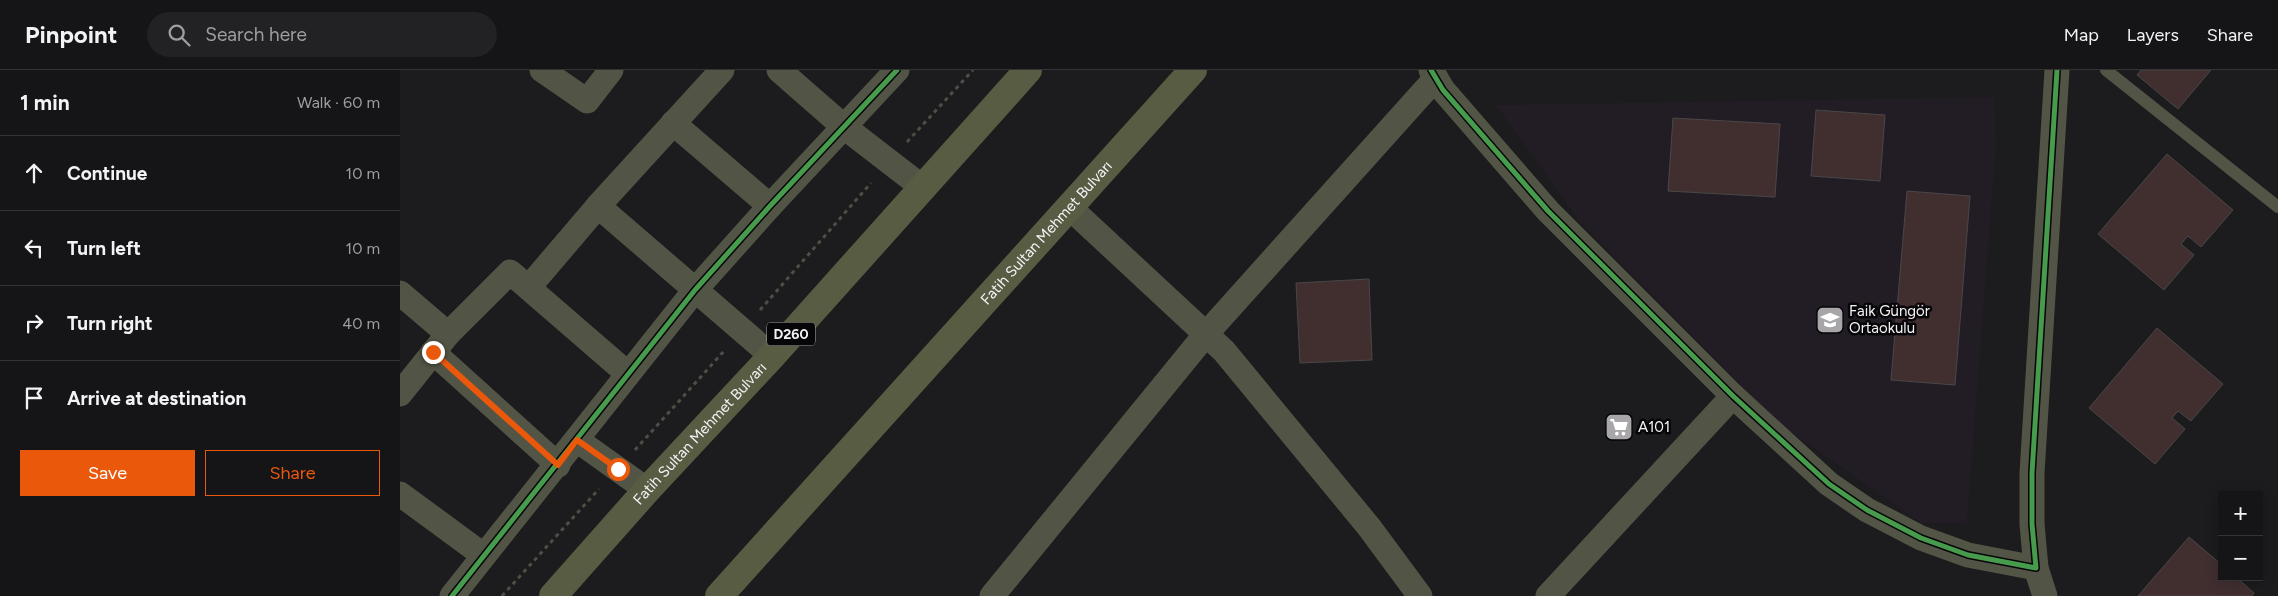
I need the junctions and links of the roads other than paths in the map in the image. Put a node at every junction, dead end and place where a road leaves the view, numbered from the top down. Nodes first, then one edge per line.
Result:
1 (542, 70) edge
2 (611, 70) edge
3 (722, 70) edge
4 (779, 70) edge
5 (898, 70) edge
6 (1028, 70) edge
7 (1193, 70) edge
8 (2057, 70) edge
9 (2106, 70) edge
10 (1433, 74) edge
11 (673, 123) junction
12 (843, 126) junction
13 (922, 187) junction
14 (598, 206) junction
15 (770, 206) junction
16 (1069, 207) junction
17 (2278, 207) edge
18 (529, 288) junction
19 (695, 290) junction
20 (400, 293) edge
21 (1206, 334) junction
22 (441, 343) junction
23 (772, 356) junction
24 (628, 374) junction
25 (400, 394) edge
26 (1733, 396) junction
27 (577, 440) junction
28 (558, 465) junction
29 (647, 490) junction
30 (400, 494) edge
31 (483, 555) junction
32 (2036, 568) junction
33 (452, 596) edge
34 (553, 596) edge
35 (719, 596) edge
36 (992, 596) edge
37 (1420, 596) edge
38 (1548, 596) edge
39 (2045, 596) edge

1 - 2 street
3 - 11 street
4 - 12 street
5 - 12 street
6 - 13 highway, Fatih Sultan Mehmet Bulvarı / D260
7 - 16 highway, Fatih Sultan Mehmet Bulvarı
8 - 32 street
9 - 17 lane
10 - 21 street
10 - 26 street
11 - 14 street
11 - 15 street
12 - 13 street
12 - 15 street
13 - 23 highway, Fatih Sultan Mehmet Bulvarı / D260
14 - 18 street
14 - 19 street
15 - 19 street
16 - 21 street
16 - 35 highway, Fatih Sultan Mehmet Bulvarı
18 - 22 street
18 - 24 street
19 - 23 street
19 - 24 street
20 - 22 street
21 - 36 street
21 - 37 street
22 - 25 street
22 - 28 street
23 - 29 highway, Fatih Sultan Mehmet Bulvarı / D260
24 - 27 street
26 - 32 street
26 - 38 street
27 - 28 street
27 - 29 street
28 - 31 street
29 - 34 highway, Fatih Sultan Mehmet Bulvarı / D260
30 - 31 street
31 - 33 street
32 - 39 street

